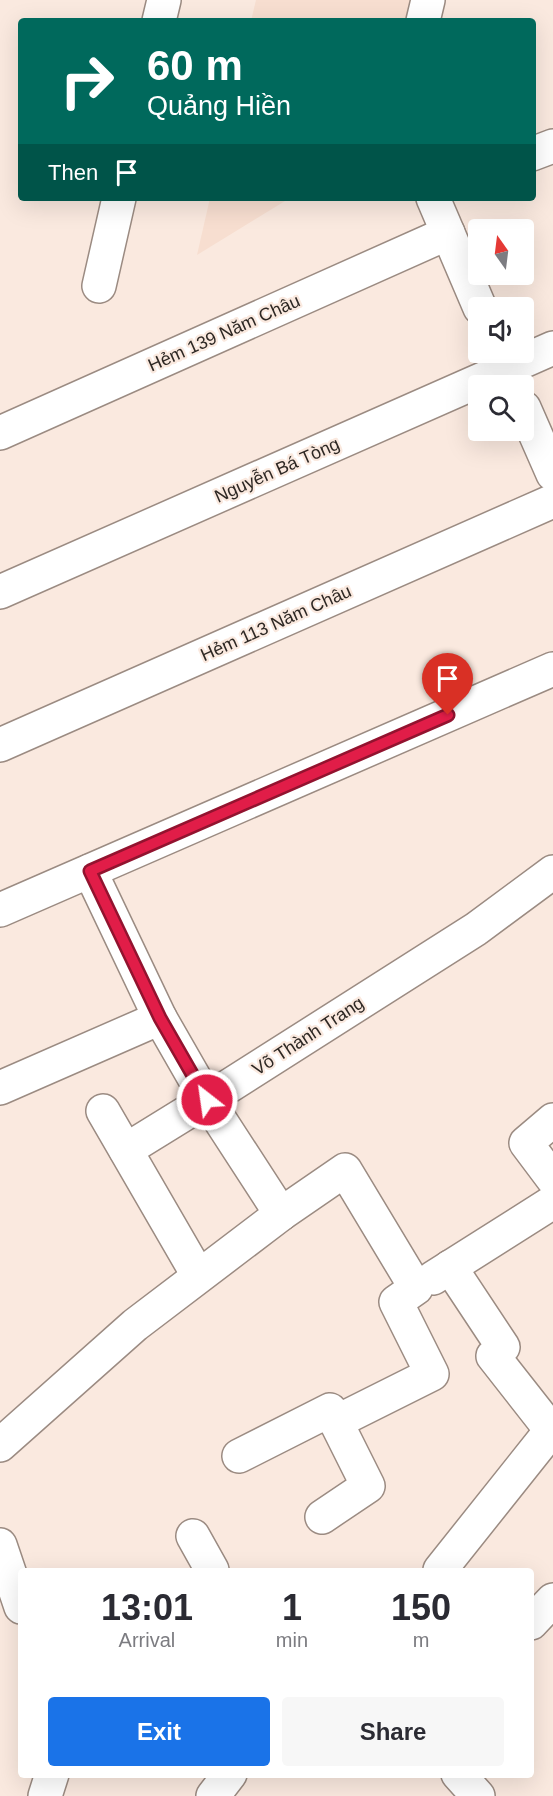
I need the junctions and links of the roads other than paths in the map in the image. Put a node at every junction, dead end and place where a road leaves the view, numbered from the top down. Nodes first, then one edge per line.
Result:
1 (164, 0) edge
2 (428, 0) edge
3 (160, 18) edge
4 (424, 18) edge
5 (553, 146) edge
6 (536, 152) edge
7 (118, 201) edge
8 (434, 201) edge
9 (448, 233) junction
10 (99, 286) dead end
11 (475, 297) edge
12 (553, 348) edge
13 (506, 369) edge
14 (534, 431) edge
15 (0, 433) edge
16 (553, 474) edge
17 (553, 501) edge
18 (0, 592) edge
19 (553, 669) edge
20 (0, 745) edge
21 (90, 871) junction
22 (553, 872) edge
23 (0, 910) edge
24 (160, 1018) junction
25 (0, 1088) edge
26 (207, 1100) junction
27 (104, 1111) dead end
28 (553, 1120) edge
29 (126, 1150) junction
30 (553, 1179) edge
31 (553, 1202) edge
32 (281, 1214) junction
33 (450, 1267) junction
34 (198, 1275) junction
35 (416, 1288) junction
36 (336, 1422) junction
37 (552, 1429) edge
38 (0, 1445) edge
39 (239, 1456) dead end
40 (322, 1517) dead end
41 (193, 1536) dead end
42 (0, 1545) edge
43 (211, 1568) edge
44 (442, 1568) edge
45 (18, 1598) edge
46 (553, 1600) edge
47 (534, 1620) edge
48 (51, 1778) edge
49 (227, 1778) edge
50 (462, 1778) edge
51 (45, 1796) edge
52 (213, 1796) edge
53 (478, 1796) edge

1 - 3 street
2 - 4 street
5 - 6 street
7 - 10 street
8 - 9 street
9 - 11 street
9 - 15 street, Hẻm 139 Năm Châu
12 - 13 street, Nguyễn Bá Tòng
13 - 18 street, Nguyễn Bá Tòng
14 - 16 street
17 - 20 street, Hẻm 113 Năm Châu
19 - 21 street
21 - 23 street
21 - 24 street
22 - 26 street, Võ Thành Trang
24 - 25 street
24 - 26 street
26 - 29 street, Võ Thành Trang
26 - 32 street
27 - 29 street
28 - 30 street
29 - 34 street
31 - 33 street
32 - 34 street
32 - 35 street
33 - 35 street
33 - 37 street
34 - 38 street
35 - 36 street
36 - 39 street
36 - 40 street
37 - 44 street
41 - 43 street
42 - 45 street
46 - 47 street
48 - 51 street
49 - 52 street
50 - 53 street

